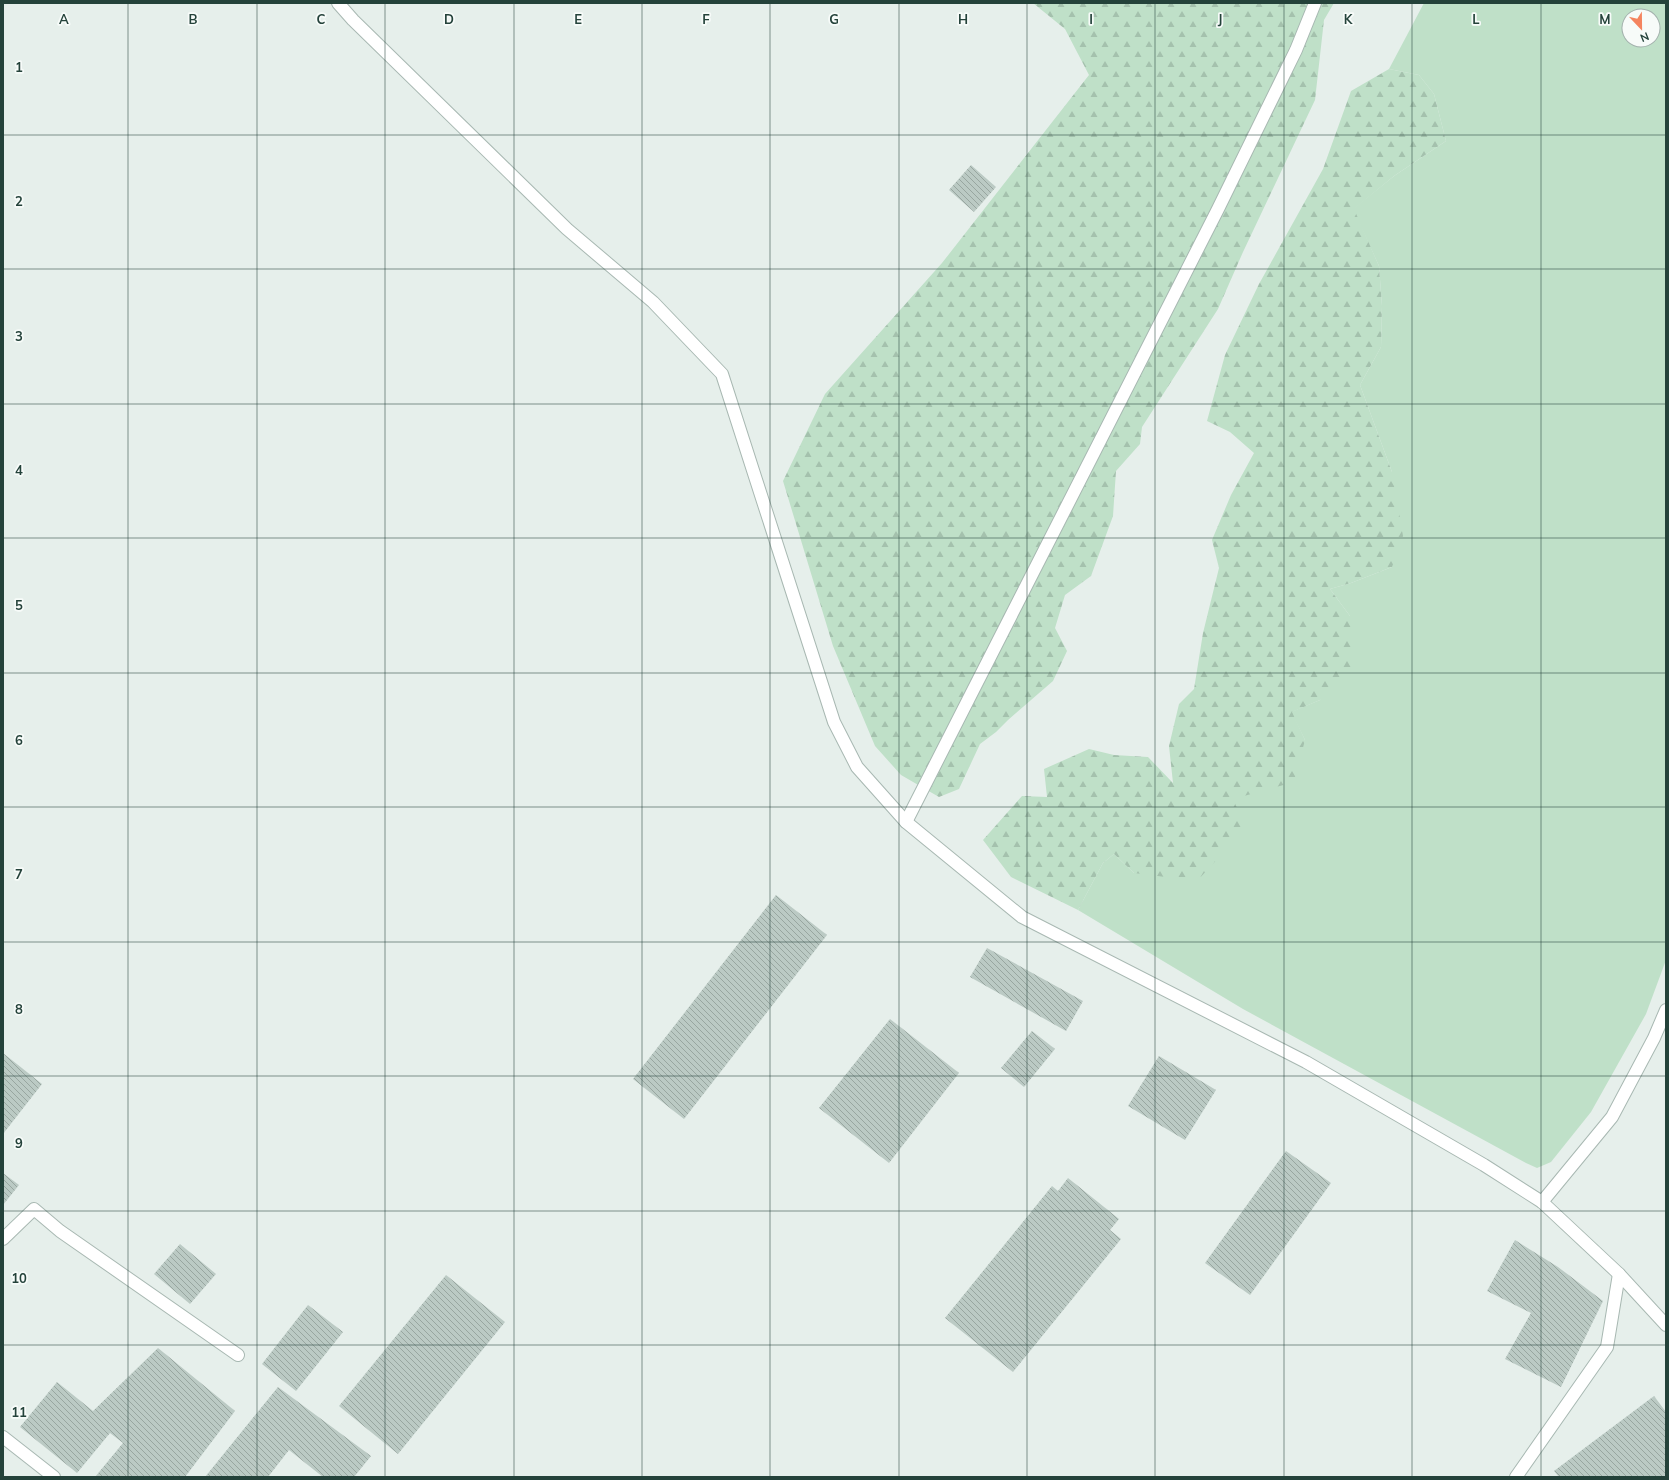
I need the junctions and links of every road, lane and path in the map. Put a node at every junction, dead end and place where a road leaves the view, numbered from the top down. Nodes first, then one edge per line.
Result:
1 (338, 3) edge
2 (1315, 3) edge
3 (906, 822) junction
4 (1666, 1010) edge
5 (1542, 1202) junction
6 (3, 1239) edge
7 (1619, 1274) junction
8 (1666, 1325) edge
9 (238, 1355) dead end
10 (3, 1437) edge
11 (54, 1477) edge
12 (1516, 1477) edge

1 - 3 street
2 - 3 street
3 - 5 street
4 - 5 street
5 - 7 street
6 - 9 street
7 - 8 street
7 - 12 street
10 - 11 street

